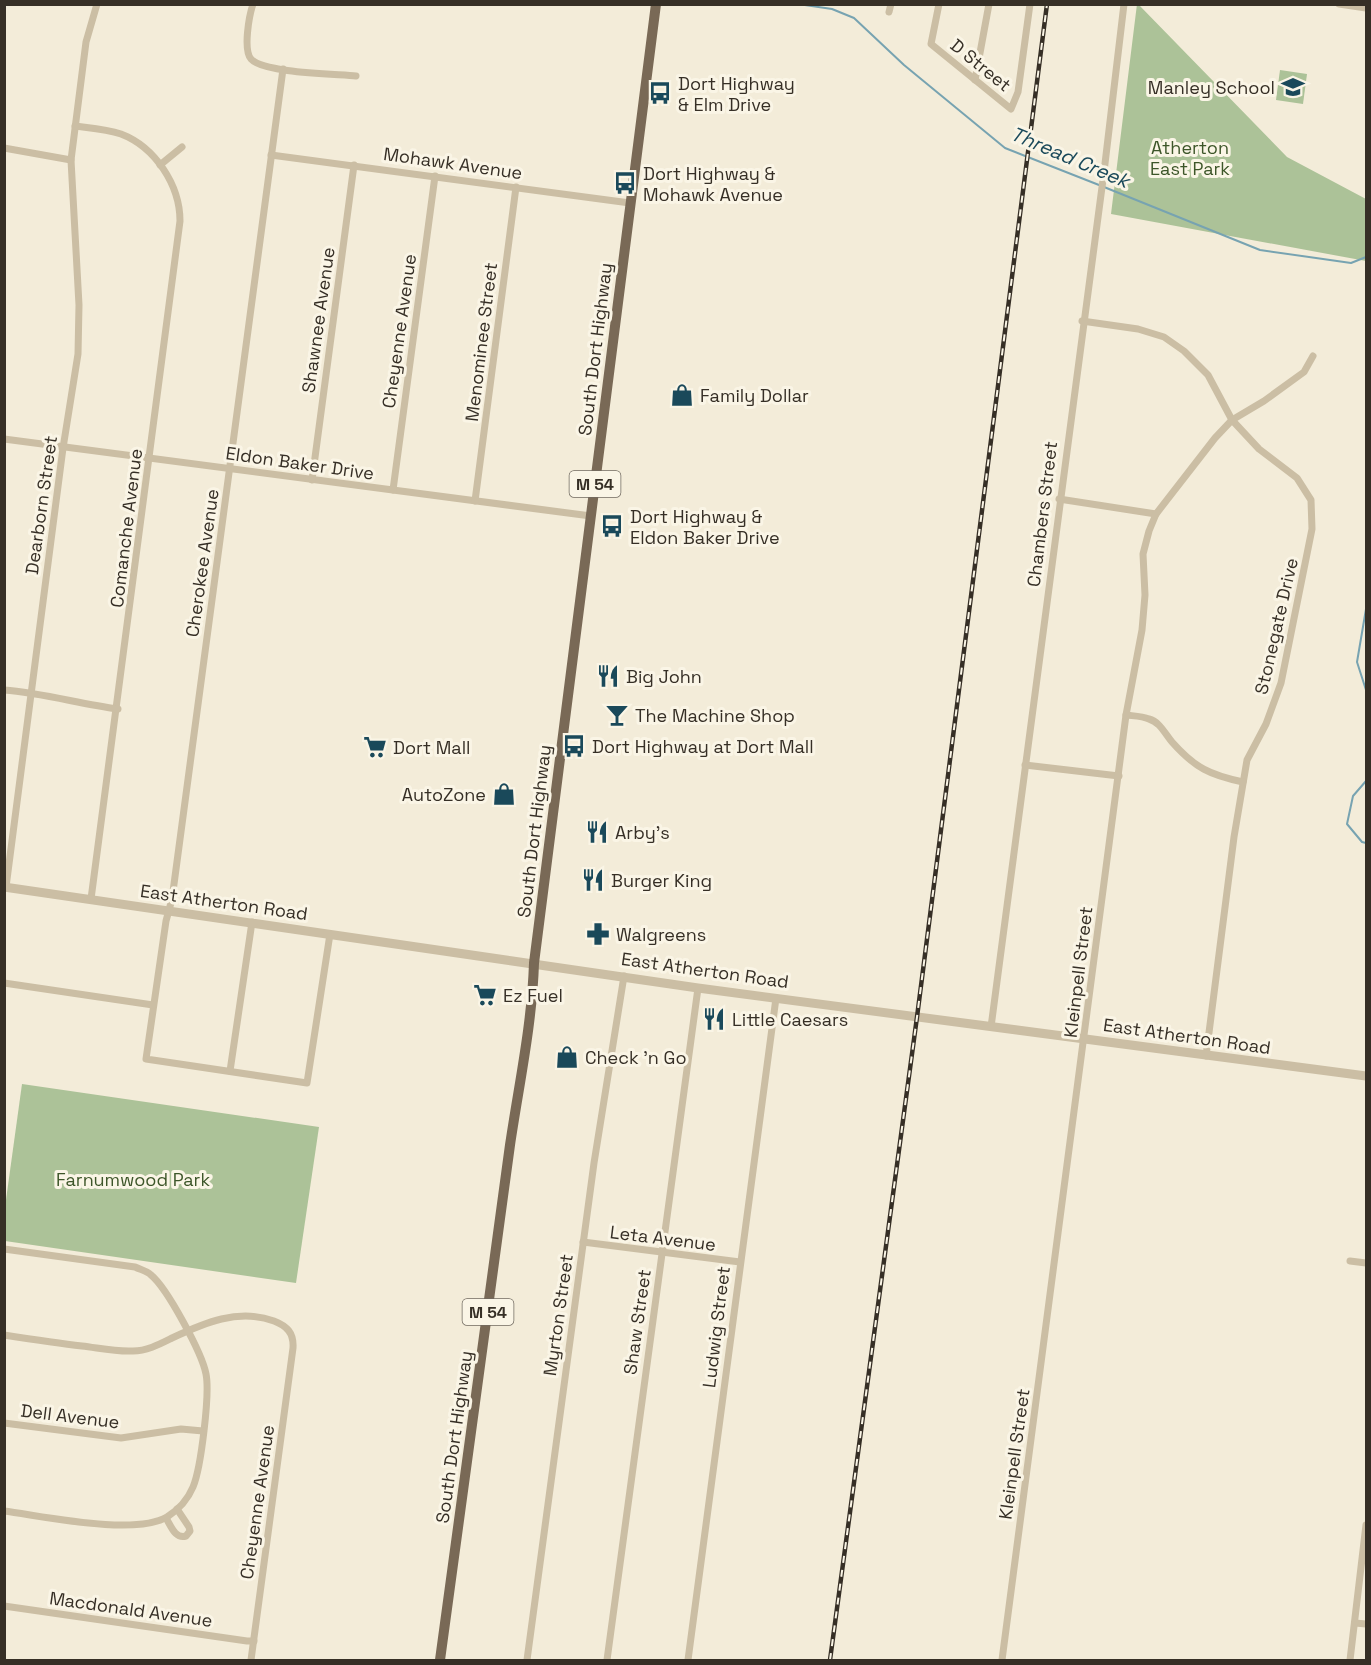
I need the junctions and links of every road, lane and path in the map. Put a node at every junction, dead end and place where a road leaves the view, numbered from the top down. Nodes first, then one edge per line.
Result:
1 (97, 4) edge
2 (253, 4) edge
3 (656, 4) edge
4 (939, 4) edge
5 (989, 4) edge
6 (1030, 4) edge
7 (1124, 4) edge
8 (1339, 4) edge
9 (1366, 8) edge
10 (283, 69) junction
11 (356, 76) dead end
12 (975, 80) junction
13 (75, 126) junction
14 (182, 147) dead end
15 (4, 148) edge
16 (271, 154) junction
17 (71, 160) junction
18 (160, 165) junction
19 (354, 165) junction
20 (435, 176) junction
21 (516, 187) junction
22 (630, 203) junction
23 (1083, 321) junction
24 (1313, 356) dead end
25 (1232, 420) junction
26 (4, 439) edge
27 (63, 448) junction
28 (149, 459) junction
29 (229, 468) junction
30 (312, 480) junction
31 (393, 490) junction
32 (1059, 499) junction
33 (475, 501) junction
34 (1156, 514) junction
35 (591, 516) junction
36 (4, 690) edge
37 (31, 692) junction
38 (118, 709) junction
39 (1126, 715) junction
40 (1025, 765) junction
41 (1119, 776) junction
42 (1243, 783) junction
43 (5, 887) edge
44 (91, 899) junction
45 (169, 911) junction
46 (252, 922) junction
47 (330, 934) junction
48 (534, 963) junction
49 (624, 976) junction
50 (4, 983) edge
51 (698, 988) junction
52 (776, 998) junction
53 (153, 1005) junction
54 (990, 1027) junction
55 (1085, 1040) junction
56 (1206, 1056) junction
57 (231, 1071) junction
58 (1366, 1076) edge
59 (583, 1242) junction
60 (4, 1249) edge
61 (661, 1253) junction
62 (1350, 1261) dead end
63 (740, 1262) junction
64 (1366, 1263) edge
65 (188, 1330) junction
66 (4, 1335) edge
67 (4, 1423) edge
68 (203, 1431) junction
69 (4, 1511) edge
70 (1366, 1525) edge
71 (1366, 1534) edge
72 (4, 1606) edge
73 (1355, 1623) junction
74 (1366, 1624) edge
75 (254, 1641) junction
76 (251, 1660) edge
77 (440, 1660) edge
78 (527, 1660) edge
79 (608, 1660) edge
80 (688, 1660) edge
81 (1002, 1660) edge
82 (1350, 1660) edge

1 - 13 street, Dearborn Street
2 - 10 street
3 - 22 main road, South Dort Highway / M 54
4 - 12 street, D Street
5 - 12 street
6 - 12 street, D Street
7 - 23 street, Chambers Street
8 - 9 street
10 - 11 street
10 - 16 street, Cherokee Avenue
13 - 17 street, Dearborn Street
13 - 18 street, Comanche Avenue
14 - 18 street
15 - 17 street
16 - 19 street, Mohawk Avenue
16 - 29 street, Cherokee Avenue
17 - 27 street, Dearborn Street
18 - 28 street, Comanche Avenue
19 - 20 street, Mohawk Avenue
19 - 30 street, Shawnee Avenue
20 - 21 street, Mohawk Avenue
20 - 31 street, Cheyenne Avenue
21 - 22 street, Mohawk Avenue
21 - 33 street, Menominee Street
22 - 35 main road, South Dort Highway / M 54
23 - 25 street, Stonegate Drive
23 - 32 street, Chambers Street
24 - 25 street, Kleinpell Street
25 - 34 street, Kleinpell Street
25 - 42 street, Stonegate Drive
26 - 27 street, Eldon Baker Drive
27 - 28 street, Eldon Baker Drive
27 - 37 street, Dearborn Street
28 - 29 street, Eldon Baker Drive
28 - 38 street, Comanche Avenue
29 - 30 street, Eldon Baker Drive
29 - 45 street, Cherokee Avenue
30 - 31 street, Eldon Baker Drive
31 - 33 street, Eldon Baker Drive
32 - 34 street
32 - 40 street, Chambers Street
33 - 35 street, Eldon Baker Drive
34 - 39 street, Kleinpell Street
35 - 48 main road, South Dort Highway / M 54
36 - 37 street
37 - 38 street
37 - 43 street, Dearborn Street
38 - 44 street, Comanche Avenue
39 - 41 street, Kleinpell Street
39 - 42 street
40 - 41 street
40 - 54 street, Chambers Street
41 - 55 street, Kleinpell Street
42 - 56 street, Stonegate Drive
43 - 44 street, East Atherton Road
44 - 45 street, East Atherton Road
45 - 46 street, East Atherton Road
45 - 53 street, Cherokee Avenue
46 - 47 street, East Atherton Road
46 - 57 street
47 - 48 street, East Atherton Road
47 - 57 street
48 - 49 street, East Atherton Road
48 - 77 main road, South Dort Highway / M 54
49 - 51 street, East Atherton Road
49 - 59 street, Myrton Street
50 - 53 street
51 - 52 street, East Atherton Road
51 - 61 street, Shaw Street
52 - 54 street, East Atherton Road
52 - 63 street, Ludwig Street
53 - 57 street, Cherokee Avenue
54 - 55 street, East Atherton Road
55 - 56 street, East Atherton Road
55 - 81 street, Kleinpell Street
56 - 58 street, East Atherton Road
59 - 61 street, Leta Avenue
59 - 78 street, Myrton Street
60 - 65 street
61 - 63 street, Leta Avenue
61 - 79 street, Shaw Street
62 - 64 street
63 - 80 street, Ludwig Street
65 - 66 street
65 - 68 street
65 - 75 street, Cheyenne Avenue
67 - 68 street, Dell Avenue
68 - 69 street
70 - 71 street
71 - 73 street
72 - 75 street, Macdonald Avenue
73 - 74 street
73 - 82 street
75 - 76 street, Cheyenne Avenue

